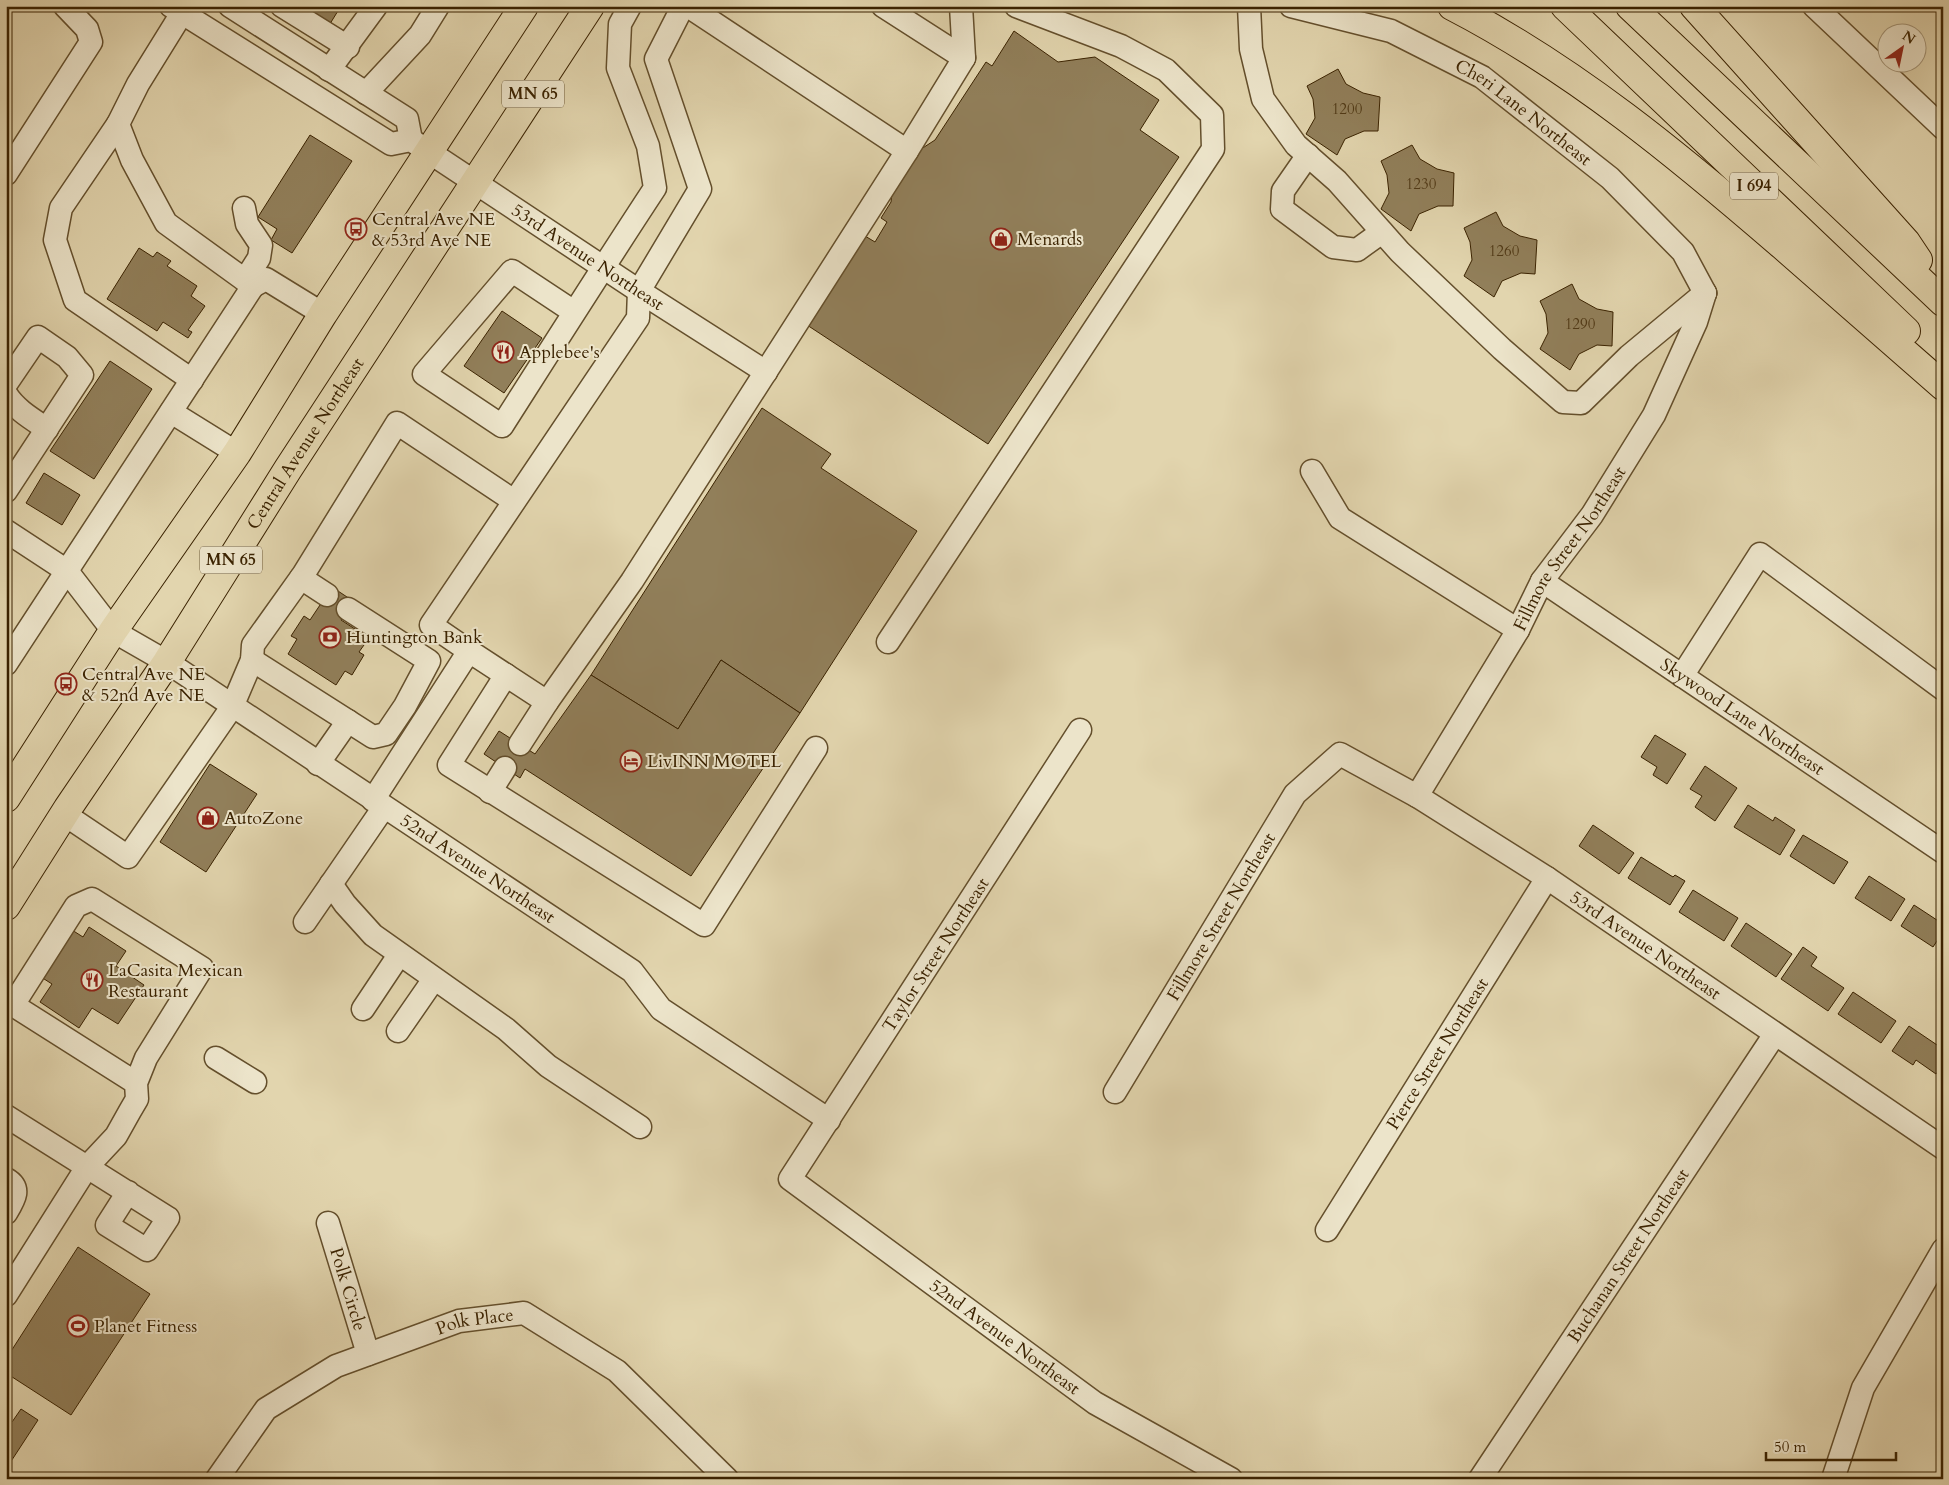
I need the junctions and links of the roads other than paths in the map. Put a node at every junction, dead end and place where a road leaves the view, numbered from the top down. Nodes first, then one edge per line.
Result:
1 (65, 6) edge
2 (230, 6) edge
3 (282, 6) edge
4 (376, 6) edge
5 (438, 6) edge
6 (524, 6) edge
7 (590, 6) edge
8 (630, 6) edge
9 (683, 6) edge
10 (688, 6) edge
11 (883, 6) edge
12 (961, 6) edge
13 (1016, 6) edge
14 (1249, 6) edge
15 (1292, 6) edge
16 (1452, 6) edge
17 (1565, 6) edge
18 (1630, 6) edge
19 (1694, 6) edge
20 (1814, 6) edge
21 (177, 10) edge
22 (348, 47) junction
23 (964, 58) junction
24 (329, 70) junction
25 (366, 93) junction
26 (118, 124) junction
27 (1943, 128) edge
28 (420, 145) junction
29 (907, 151) junction
30 (1308, 155) junction
31 (6, 174) edge
32 (475, 182) junction
33 (244, 208) dead end
34 (1382, 232) junction
35 (604, 266) junction
36 (249, 283) junction
37 (639, 291) junction
38 (1705, 292) junction
39 (1943, 296) edge
40 (1943, 302) edge
41 (574, 312) junction
42 (323, 314) junction
43 (1943, 365) edge
44 (766, 372) junction
45 (192, 380) junction
46 (6, 384) edge
47 (1943, 386) edge
48 (6, 394) edge
49 (171, 412) junction
50 (46, 429) junction
51 (236, 453) junction
52 (1312, 471) dead end
53 (6, 491) edge
54 (514, 501) junction
55 (6, 530) edge
56 (67, 571) junction
57 (301, 578) junction
58 (1542, 581) junction
59 (326, 595) dead end
60 (348, 609) dead end
61 (1518, 630) junction
62 (114, 631) junction
63 (888, 642) dead end
64 (468, 651) junction
65 (252, 660) junction
66 (167, 662) junction
67 (6, 664) edge
68 (506, 675) junction
69 (1682, 676) junction
70 (1943, 689) edge
71 (547, 702) junction
72 (232, 707) junction
73 (348, 721) junction
74 (1080, 730) dead end
75 (520, 744) dead end
76 (816, 748) dead end
77 (1340, 754) joint
78 (318, 764) junction
79 (505, 768) dead end
80 (490, 792) junction
81 (1417, 796) junction
82 (6, 798) edge
83 (379, 803) junction
84 (64, 814) junction
85 (1943, 852) edge
86 (1546, 878) junction
87 (331, 884) junction
88 (6, 906) edge
89 (305, 922) dead end
90 (399, 955) junction
91 (434, 979) junction
92 (364, 1009) dead end
93 (398, 1031) dead end
94 (1775, 1034) junction
95 (216, 1058) dead end
96 (255, 1082) dead end
97 (136, 1083) junction
98 (1115, 1092) dead end
99 (6, 1116) edge
100 (829, 1120) junction
101 (640, 1128) dead end
102 (1943, 1148) edge
103 (87, 1167) junction
104 (6, 1179) edge
105 (790, 1179) joint
106 (128, 1192) dead end
107 (6, 1213) edge
108 (328, 1223) dead end
109 (1327, 1230) dead end
110 (1943, 1250) edge
111 (9, 1286) edge
112 (368, 1354) junction
113 (217, 1479) edge
114 (727, 1479) edge
115 (1231, 1479) edge
116 (1480, 1479) edge
117 (1833, 1479) edge

1 - 31 street
2 - 24 street
3 - 22 street
4 - 22 street
5 - 25 street
6 - 28 main road, MN 65
7 - 32 main road, Central Avenue Northeast / MN 65
8 - 35 street
9 - 37 street
10 - 29 street
11 - 23 street
12 - 23 street
13 - 63 street
14 - 30 street
15 - 38 street, Cheri Lane Northeast
16 - 47 main road
17 - 43 main road, I 694
18 - 40 main road, I 694
19 - 39 main road
20 - 27 street
21 - 26 street
21 - 28 street
22 - 24 street
23 - 29 street
24 - 25 street
25 - 28 street
26 - 36 street
26 - 45 street
28 - 32 street, 53rd Avenue Northeast
28 - 42 main road, MN 65
29 - 44 street
30 - 34 street
30 - 34 street
32 - 35 street, 53rd Avenue Northeast
32 - 66 main road, Central Avenue Northeast / MN 65
33 - 36 street
34 - 38 street
35 - 37 street, 53rd Avenue Northeast
35 - 41 street
36 - 42 street
36 - 45 street
37 - 44 street, 53rd Avenue Northeast
37 - 54 street
38 - 58 street, Fillmore Street Northeast
41 - 41 street
42 - 51 main road, MN 65
44 - 71 street
45 - 49 street
46 - 50 street
48 - 50 street
49 - 51 street
49 - 56 street
50 - 53 street
51 - 62 main road, MN 65
52 - 61 street
54 - 57 street
54 - 64 street
55 - 56 street
56 - 62 street
56 - 67 street
57 - 59 street
57 - 65 street
58 - 61 street, Fillmore Street Northeast
58 - 69 street, Skywood Lane Northeast
60 - 73 street
61 - 81 street, Fillmore Street Northeast
62 - 66 street, 52nd Avenue Northeast
62 - 82 main road, MN 65
64 - 68 street
64 - 83 street
65 - 72 street
65 - 73 street
66 - 72 street, 52nd Avenue Northeast
66 - 84 main road, Central Avenue Northeast / MN 65
68 - 71 street
68 - 80 street
69 - 70 street
69 - 85 street, Skywood Lane Northeast
71 - 75 street
72 - 78 street, 52nd Avenue Northeast
72 - 84 street
73 - 78 street
74 - 100 street, Taylor Street Northeast
76 - 80 street
77 - 81 street, 53rd Avenue Northeast
77 - 98 street, Fillmore Street Northeast
78 - 83 street, 52nd Avenue Northeast
79 - 80 street
81 - 86 street, 53rd Avenue Northeast
83 - 87 street
83 - 100 street, 52nd Avenue Northeast
84 - 88 main road, Central Avenue Northeast / MN 65
86 - 94 street, 53rd Avenue Northeast
86 - 109 street, Pierce Street Northeast
87 - 89 street
87 - 90 street
90 - 91 street
90 - 92 street
91 - 93 street
91 - 101 street
94 - 102 street, 53rd Avenue Northeast
94 - 116 street, Buchanan Street Northeast
95 - 96 street
97 - 97 street
97 - 103 street
99 - 103 street
100 - 105 street, Taylor Street Northeast
103 - 106 street
103 - 111 street
104 - 107 street
105 - 115 street, 52nd Avenue Northeast
108 - 112 street, Polk Circle
110 - 117 street
112 - 113 street, Polk Place
112 - 114 street, Polk Place

